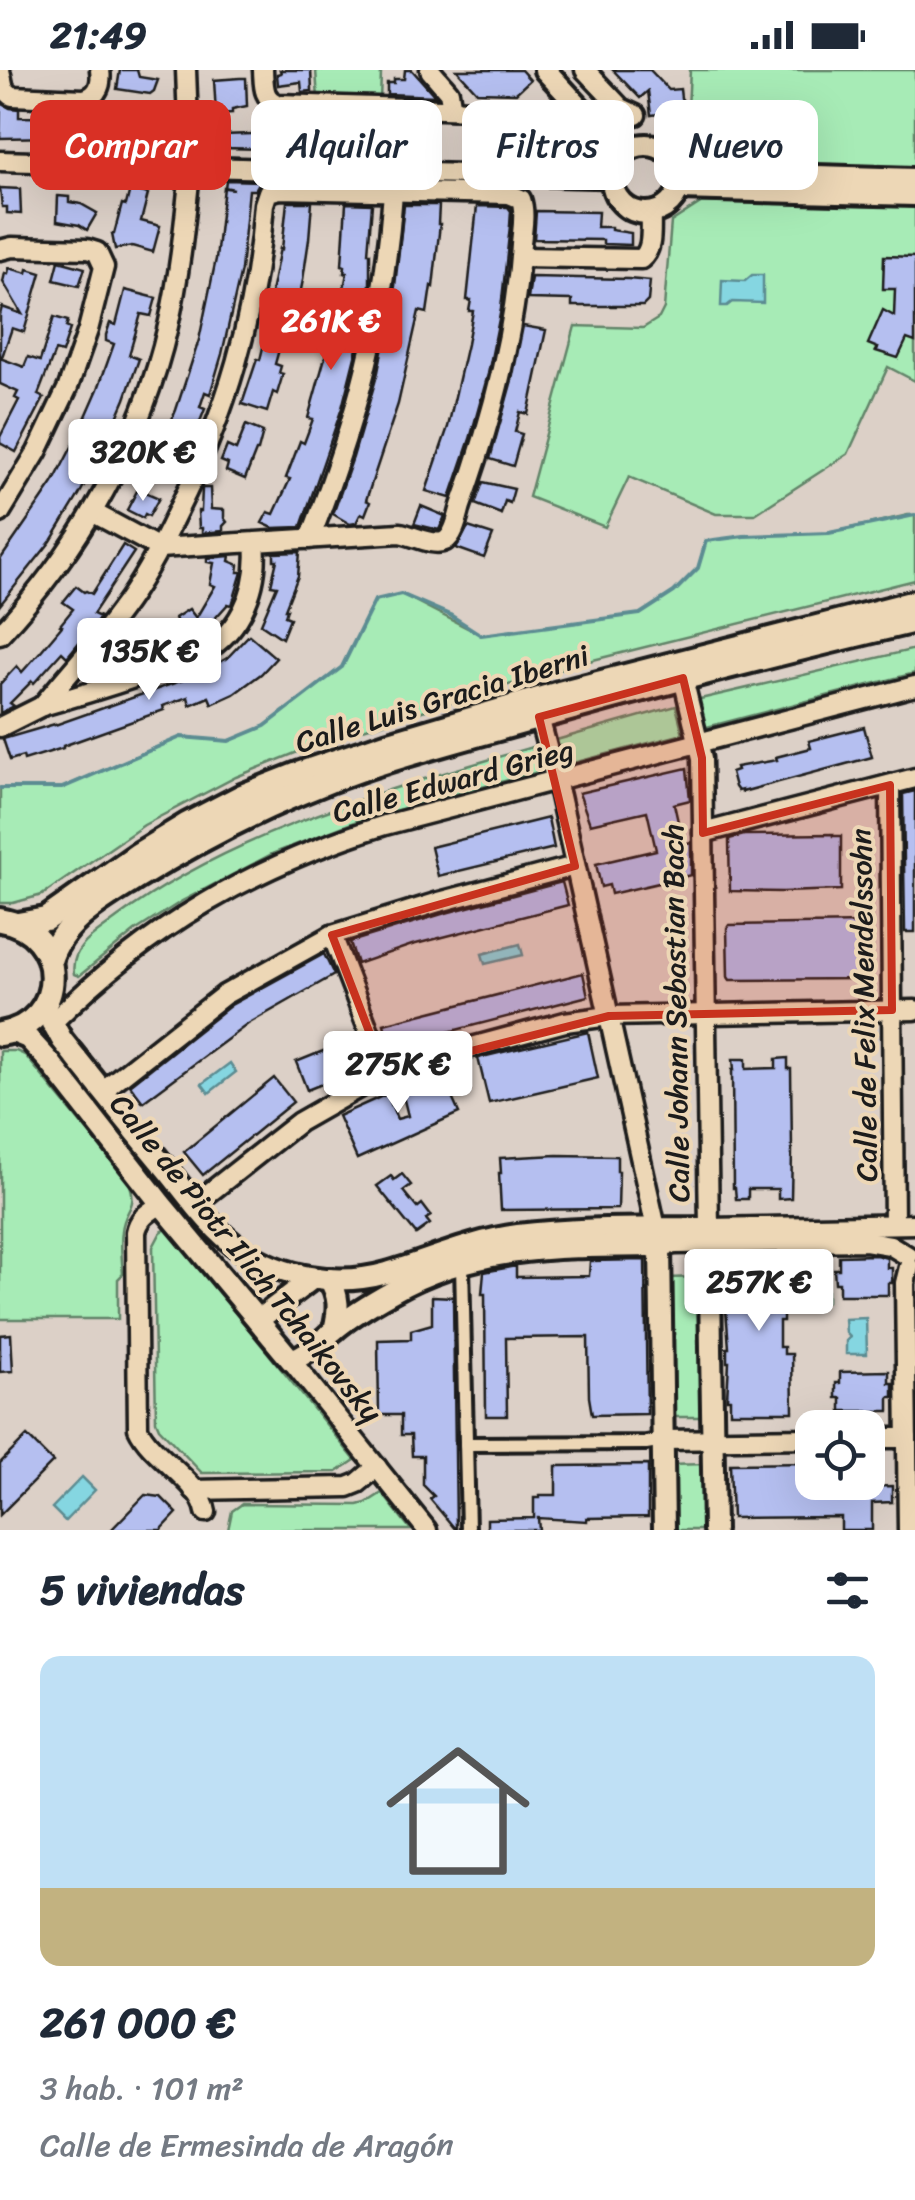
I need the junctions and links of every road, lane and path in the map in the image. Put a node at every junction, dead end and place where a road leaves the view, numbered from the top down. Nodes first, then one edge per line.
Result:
1 (0, 70) edge
2 (100, 70) edge
3 (186, 70) edge
4 (263, 70) edge
5 (430, 70) edge
6 (545, 70) edge
7 (586, 70) edge
8 (187, 100) edge
9 (573, 100) edge
10 (452, 109) junction
11 (462, 109) edge
12 (636, 116) dead end
13 (0, 161) edge
14 (30, 162) edge
15 (231, 168) edge
16 (462, 174) edge
17 (915, 179) edge
18 (818, 180) edge
19 (818, 189) edge
20 (188, 190) edge
21 (614, 190) edge
22 (675, 190) edge
23 (393, 192) junction
24 (915, 195) edge
25 (651, 213) junction
26 (0, 250) edge
27 (520, 257) junction
28 (0, 512) edge
29 (92, 512) junction
30 (310, 539) junction
31 (256, 542) junction
32 (160, 548) junction
33 (915, 602) edge
34 (915, 622) edge
35 (0, 634) edge
36 (683, 678) junction
37 (915, 686) edge
38 (42, 706) junction
39 (539, 717) junction
40 (0, 727) edge
41 (700, 743) junction
42 (915, 778) edge
43 (556, 780) junction
44 (890, 784) junction
45 (703, 832) junction
46 (575, 866) junction
47 (9, 922) edge
48 (332, 936) junction
49 (50, 960) junction
50 (892, 1010) junction
51 (915, 1010) edge
52 (705, 1012) junction
53 (47, 1016) junction
54 (609, 1016) junction
55 (6, 1033) edge
56 (385, 1073) junction
57 (102, 1091) junction
58 (161, 1204) junction
59 (195, 1204) junction
60 (894, 1224) junction
61 (915, 1224) edge
62 (710, 1236) junction
63 (659, 1238) junction
64 (912, 1261) edge
65 (462, 1264) junction
66 (321, 1278) junction
67 (258, 1320) junction
68 (334, 1330) junction
69 (291, 1360) junction
70 (795, 1438) edge
71 (885, 1438) edge
72 (907, 1438) junction
73 (713, 1439) junction
74 (663, 1440) junction
75 (466, 1444) junction
76 (378, 1467) junction
77 (234, 1488) junction
78 (194, 1490) junction
79 (206, 1512) junction
80 (196, 1529) edge
81 (427, 1530) edge
82 (468, 1530) edge
83 (664, 1530) edge
84 (714, 1530) edge
85 (908, 1530) edge

1 - 2 street
3 - 8 street
4 - 10 street
5 - 10 street
6 - 9 street
7 - 12 street
10 - 11 street
13 - 14 street
15 - 16 street
17 - 18 street
19 - 24 street
20 - 29 street
21 - 25 street
22 - 25 street
23 - 27 street
23 - 30 street
23 - 32 street
25 - 27 street
26 - 28 street
27 - 30 street
29 - 32 street
29 - 35 street
30 - 31 street
31 - 32 street
31 - 38 street
32 - 38 street
33 - 47 main road, Calle Luis Gracia Iberni
34 - 36 main road, Calle Luis Gracia Iberni
36 - 39 main road, Calle Luis Gracia Iberni
36 - 41 street, Calle Johann Sebastian Bach
37 - 41 street, Calle Edward Grieg
38 - 40 street
39 - 43 street
39 - 49 main road, Calle Luis Gracia Iberni
41 - 43 street, Calle Edward Grieg
41 - 45 street, Calle Johann Sebastian Bach
42 - 44 street
43 - 46 street
43 - 53 street, Calle Edward Grieg
44 - 45 street
44 - 50 street, Calle de Felix Mendelssohn
45 - 52 street, Calle Johann Sebastian Bach
46 - 48 street
46 - 54 street
47 - 49 main road
48 - 56 street
48 - 57 street
49 - 53 main road
50 - 51 street
50 - 52 street
50 - 60 street, Calle de Felix Mendelssohn
52 - 54 street
52 - 62 street, Calle Johann Sebastian Bach
53 - 55 main road
53 - 57 street, Calle de Piotr Ilich Tchaikovsky
54 - 56 street
54 - 63 street
55 - 58 street, Calle de Piotr Ilich Tchaikovsky
56 - 59 street
57 - 59 street, Calle de Piotr Ilich Tchaikovsky
58 - 67 street, Calle de Piotr Ilich Tchaikovsky
58 - 78 street
59 - 66 street, Calle de Piotr Ilich Tchaikovsky
60 - 61 street
60 - 62 street
62 - 63 street
62 - 64 street
62 - 73 street, Calle Johann Sebastian Bach
63 - 65 street
63 - 66 street
63 - 74 street
64 - 72 street
65 - 68 street
65 - 75 street
66 - 67 street
66 - 68 street
67 - 69 street, Calle de Piotr Ilich Tchaikovsky
68 - 69 street
69 - 76 street, Calle de Piotr Ilich Tchaikovsky
70 - 73 street
71 - 72 street
72 - 85 street
73 - 74 street
73 - 84 street, Calle Johann Sebastian Bach
74 - 75 street
74 - 83 street
75 - 82 street
76 - 77 street
76 - 81 street, Calle de Piotr Ilich Tchaikovsky
77 - 78 street
77 - 79 street
78 - 79 street
79 - 80 street

